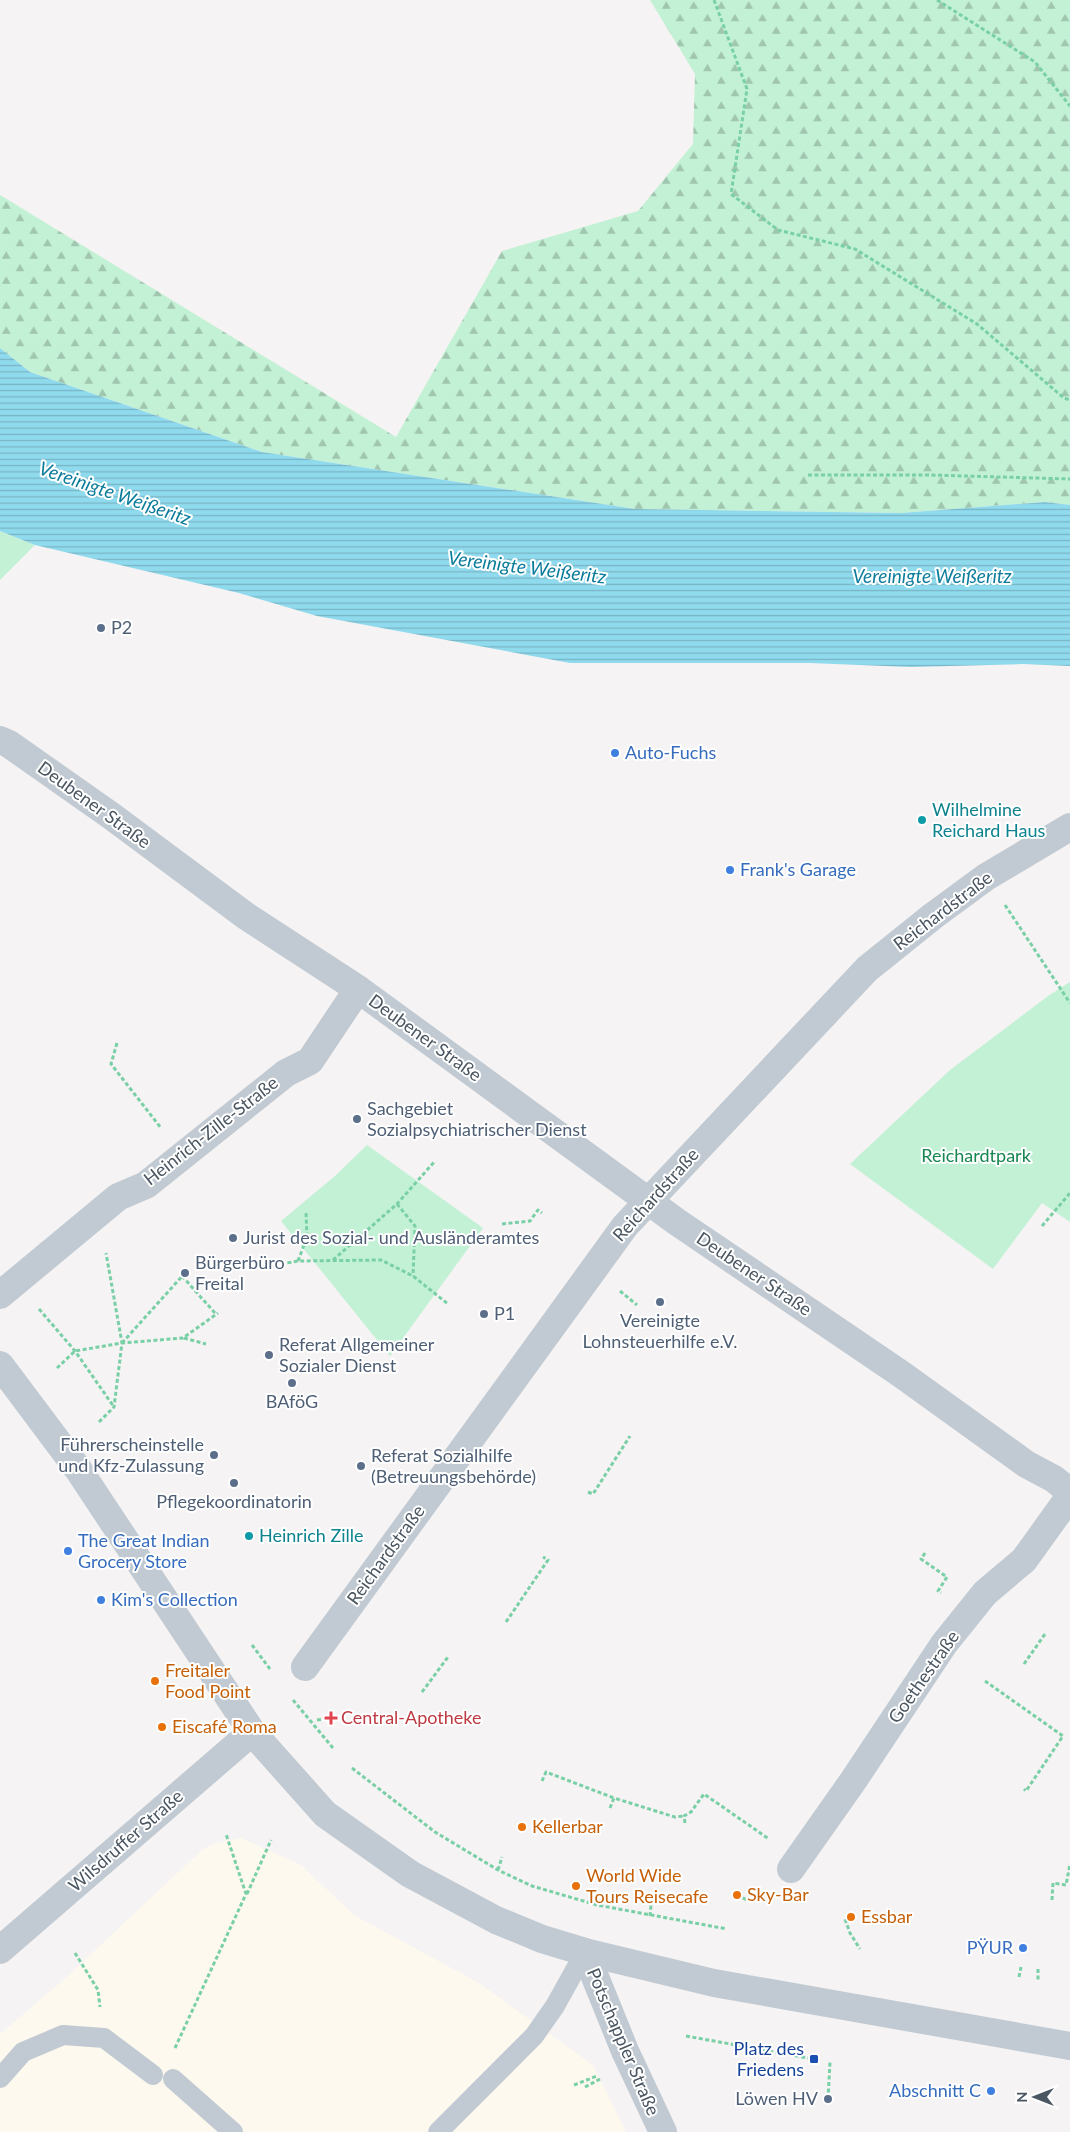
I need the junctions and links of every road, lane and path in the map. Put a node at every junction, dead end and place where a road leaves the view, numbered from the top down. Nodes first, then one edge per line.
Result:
1 (714, 0) edge
2 (937, 0) edge
3 (1070, 106) edge
4 (1070, 400) edge
5 (808, 475) dead end
6 (1070, 479) edge
7 (0, 740) edge
8 (1070, 826) edge
9 (1000, 898) dead end
10 (358, 990) junction
11 (1070, 1003) edge
12 (117, 1043) dead end
13 (163, 1131) dead end
14 (434, 1161) dead end
15 (1070, 1193) edge
16 (648, 1201) junction
17 (397, 1204) junction
18 (306, 1212) dead end
19 (542, 1213) dead end
20 (502, 1224) dead end
21 (1042, 1226) dead end
22 (107, 1260) dead end
23 (333, 1260) junction
24 (298, 1261) junction
25 (281, 1264) dead end
26 (412, 1276) junction
27 (9, 1288) edge
28 (619, 1291) dead end
29 (448, 1304) dead end
30 (637, 1305) dead end
31 (183, 1338) junction
32 (122, 1343) junction
33 (206, 1344) dead end
34 (75, 1351) junction
35 (0, 1365) edge
36 (57, 1368) dead end
37 (114, 1407) junction
38 (99, 1422) dead end
39 (630, 1436) dead end
40 (588, 1492) dead end
41 (1070, 1492) edge
42 (1070, 1496) edge
43 (925, 1553) dead end
44 (543, 1557) dead end
45 (946, 1596) dead end
46 (506, 1622) dead end
47 (1045, 1634) dead end
48 (448, 1657) dead end
49 (1024, 1664) dead end
50 (306, 1667) dead end
51 (985, 1681) dead end
52 (422, 1692) dead end
53 (331, 1718) dead end
54 (318, 1720) dead end
55 (252, 1732) junction
56 (352, 1768) dead end
57 (542, 1781) dead end
58 (1024, 1789) dead end
59 (614, 1798) junction
60 (610, 1808) dead end
61 (684, 1816) junction
62 (685, 1823) dead end
63 (226, 1834) dead end
64 (271, 1840) dead end
65 (774, 1843) dead end
66 (502, 1857) dead end
67 (1070, 1864) edge
68 (791, 1869) dead end
69 (498, 1870) junction
70 (246, 1894) junction
71 (737, 1895) dead end
72 (747, 1900) dead end
73 (1052, 1900) dead end
74 (651, 1905) dead end
75 (650, 1916) junction
76 (851, 1917) dead end
77 (727, 1929) dead end
78 (860, 1949) dead end
79 (0, 1950) edge
80 (585, 1952) junction
81 (75, 1953) dead end
82 (1021, 1967) dead end
83 (1038, 1969) dead end
84 (1019, 1977) dead end
85 (1038, 1981) dead end
86 (686, 2036) dead end
87 (104, 2038) junction
88 (1070, 2046) edge
89 (814, 2059) dead end
90 (830, 2062) dead end
91 (153, 2076) joint
92 (603, 2076) dead end
93 (0, 2078) edge
94 (173, 2079) dead end
95 (597, 2082) dead end
96 (574, 2085) dead end
97 (586, 2087) dead end
98 (828, 2098) dead end
99 (233, 2132) edge
100 (438, 2132) edge
101 (663, 2132) edge

1 - 4 path
2 - 3 path
5 - 6 path
7 - 10 street, Deubener Straße
8 - 16 street, Reichardstraße
9 - 11 path
10 - 16 street, Deubener Straße
10 - 27 street, Heinrich-Zille-Straße
12 - 13 path
14 - 17 path
15 - 21 path
16 - 41 street, Deubener Straße
16 - 50 street, Reichardstraße
17 - 23 path
17 - 26 path
18 - 24 path
19 - 20 path
22 - 32 path
23 - 24 path
23 - 26 path
24 - 25 path
26 - 29 path
27 - 34 path
28 - 30 path
31 - 32 path
31 - 32 path
31 - 33 path
32 - 34 path
32 - 37 path
34 - 36 path
34 - 37 path
35 - 55 street
37 - 38 path
39 - 40 path
42 - 68 street, Goethestraße
43 - 45 path
44 - 46 path
47 - 49 path
48 - 52 path
51 - 58 path
53 - 54 path
55 - 79 street, Wilsdruffer Straße
55 - 80 street
56 - 69 path
57 - 59 path
59 - 60 path
59 - 61 path
61 - 62 path
61 - 65 path
63 - 70 path
64 - 70 path
66 - 69 path
67 - 73 path
69 - 75 path
70 - 91 path
71 - 72 path
74 - 75 path
75 - 77 path
76 - 78 path
80 - 88 street
80 - 100 lane
80 - 101 street, Potschappler Straße
81 - 87 path
82 - 84 path
83 - 85 path
86 - 89 path
87 - 91 lane
87 - 93 lane
90 - 98 path
92 - 96 path
94 - 99 lane
95 - 97 path

